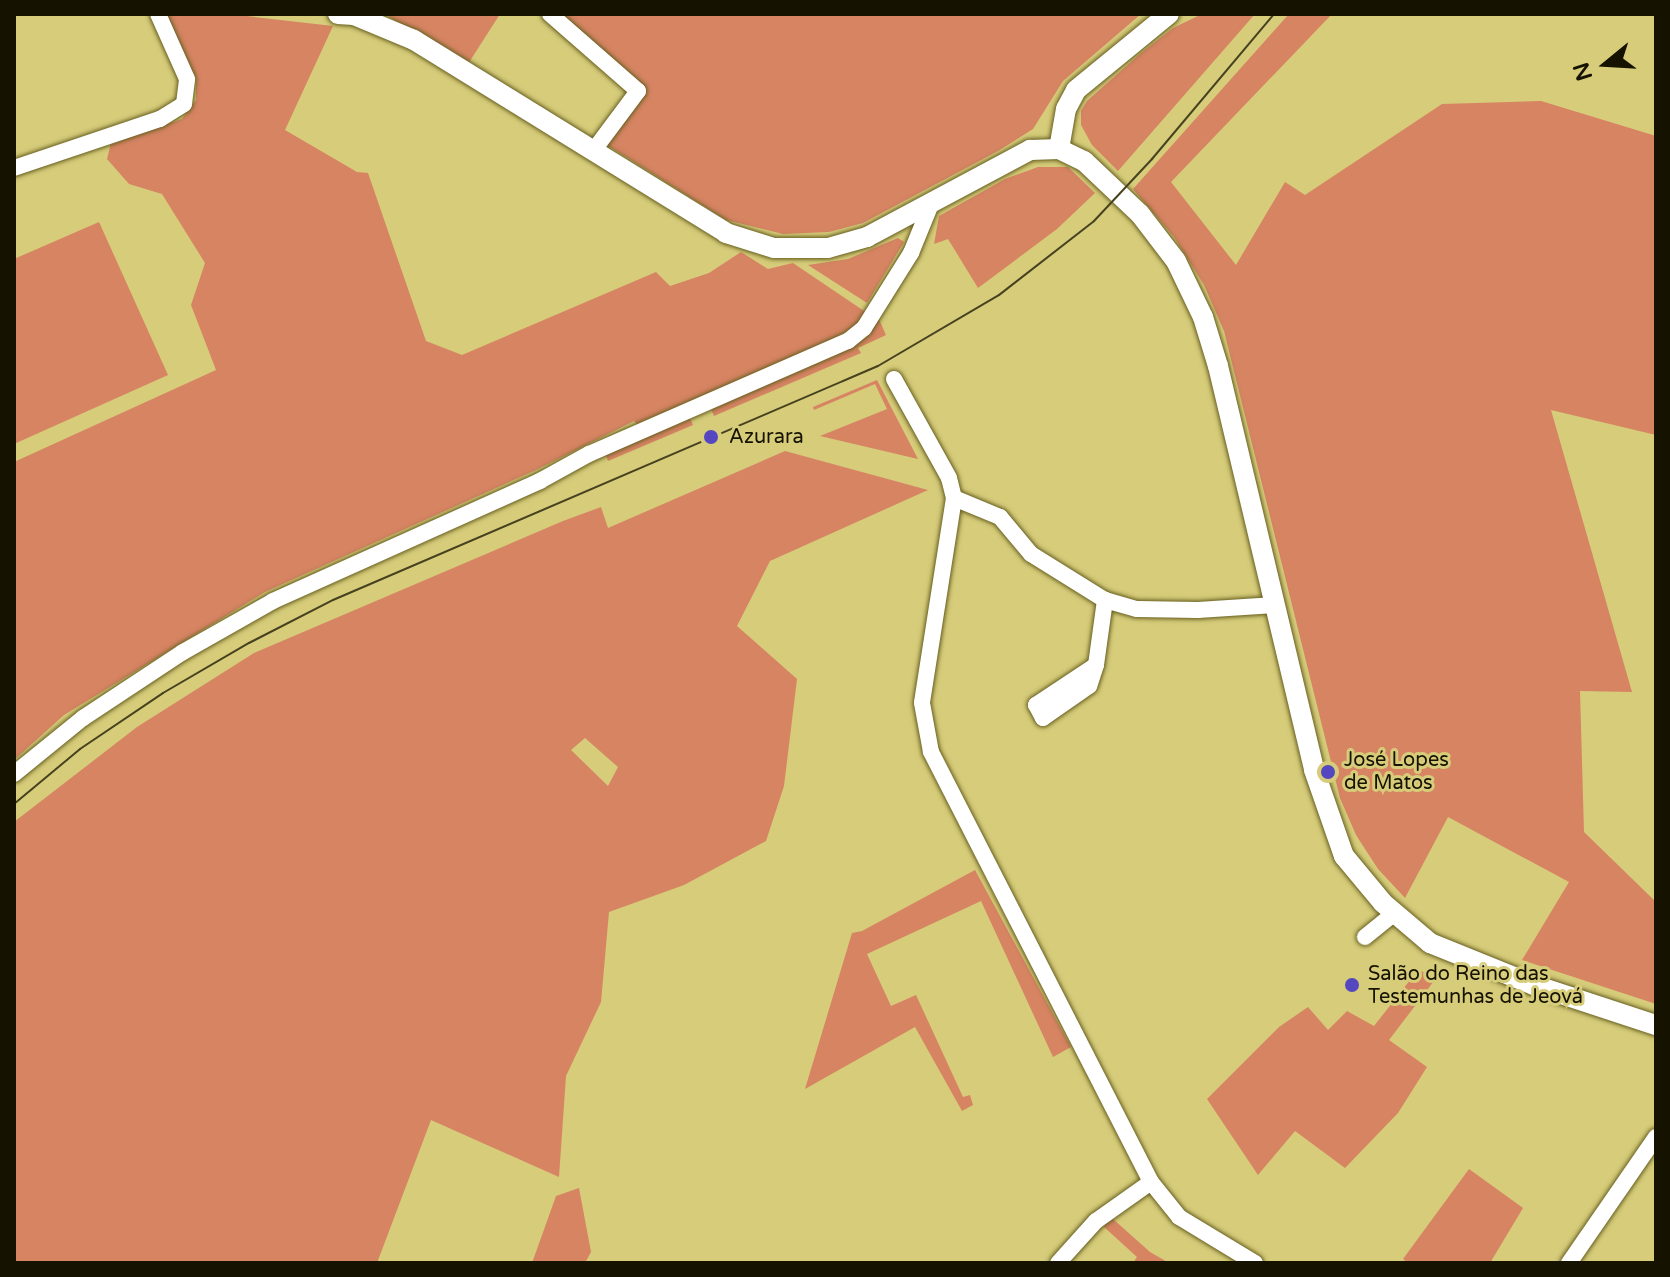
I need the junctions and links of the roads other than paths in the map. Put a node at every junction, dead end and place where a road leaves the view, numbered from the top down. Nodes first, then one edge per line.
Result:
1 (158, 14) edge
2 (338, 14) edge
3 (550, 14) edge
4 (1169, 14) edge
5 (1059, 149) junction
6 (594, 150) junction
7 (14, 168) edge
8 (931, 204) junction
9 (894, 379) dead end
10 (954, 498) junction
11 (1105, 600) junction
12 (1275, 605) junction
13 (1096, 665) dead end
14 (14, 774) edge
15 (1395, 913) junction
16 (1365, 937) dead end
17 (1656, 1025) edge
18 (1656, 1137) edge
19 (1151, 1182) junction
20 (1219, 1244) junction
21 (1058, 1263) edge
22 (1219, 1263) edge
23 (1255, 1263) edge
24 (1569, 1263) edge

1 - 7 street
2 - 6 street
3 - 6 street
4 - 5 street
5 - 8 street
5 - 12 street
6 - 8 street
8 - 14 street
9 - 10 street
10 - 11 street
10 - 19 street
11 - 12 street
11 - 13 street
12 - 15 street
15 - 16 street
15 - 17 street
18 - 24 street
19 - 20 street
19 - 21 street
20 - 22 street
20 - 23 street

